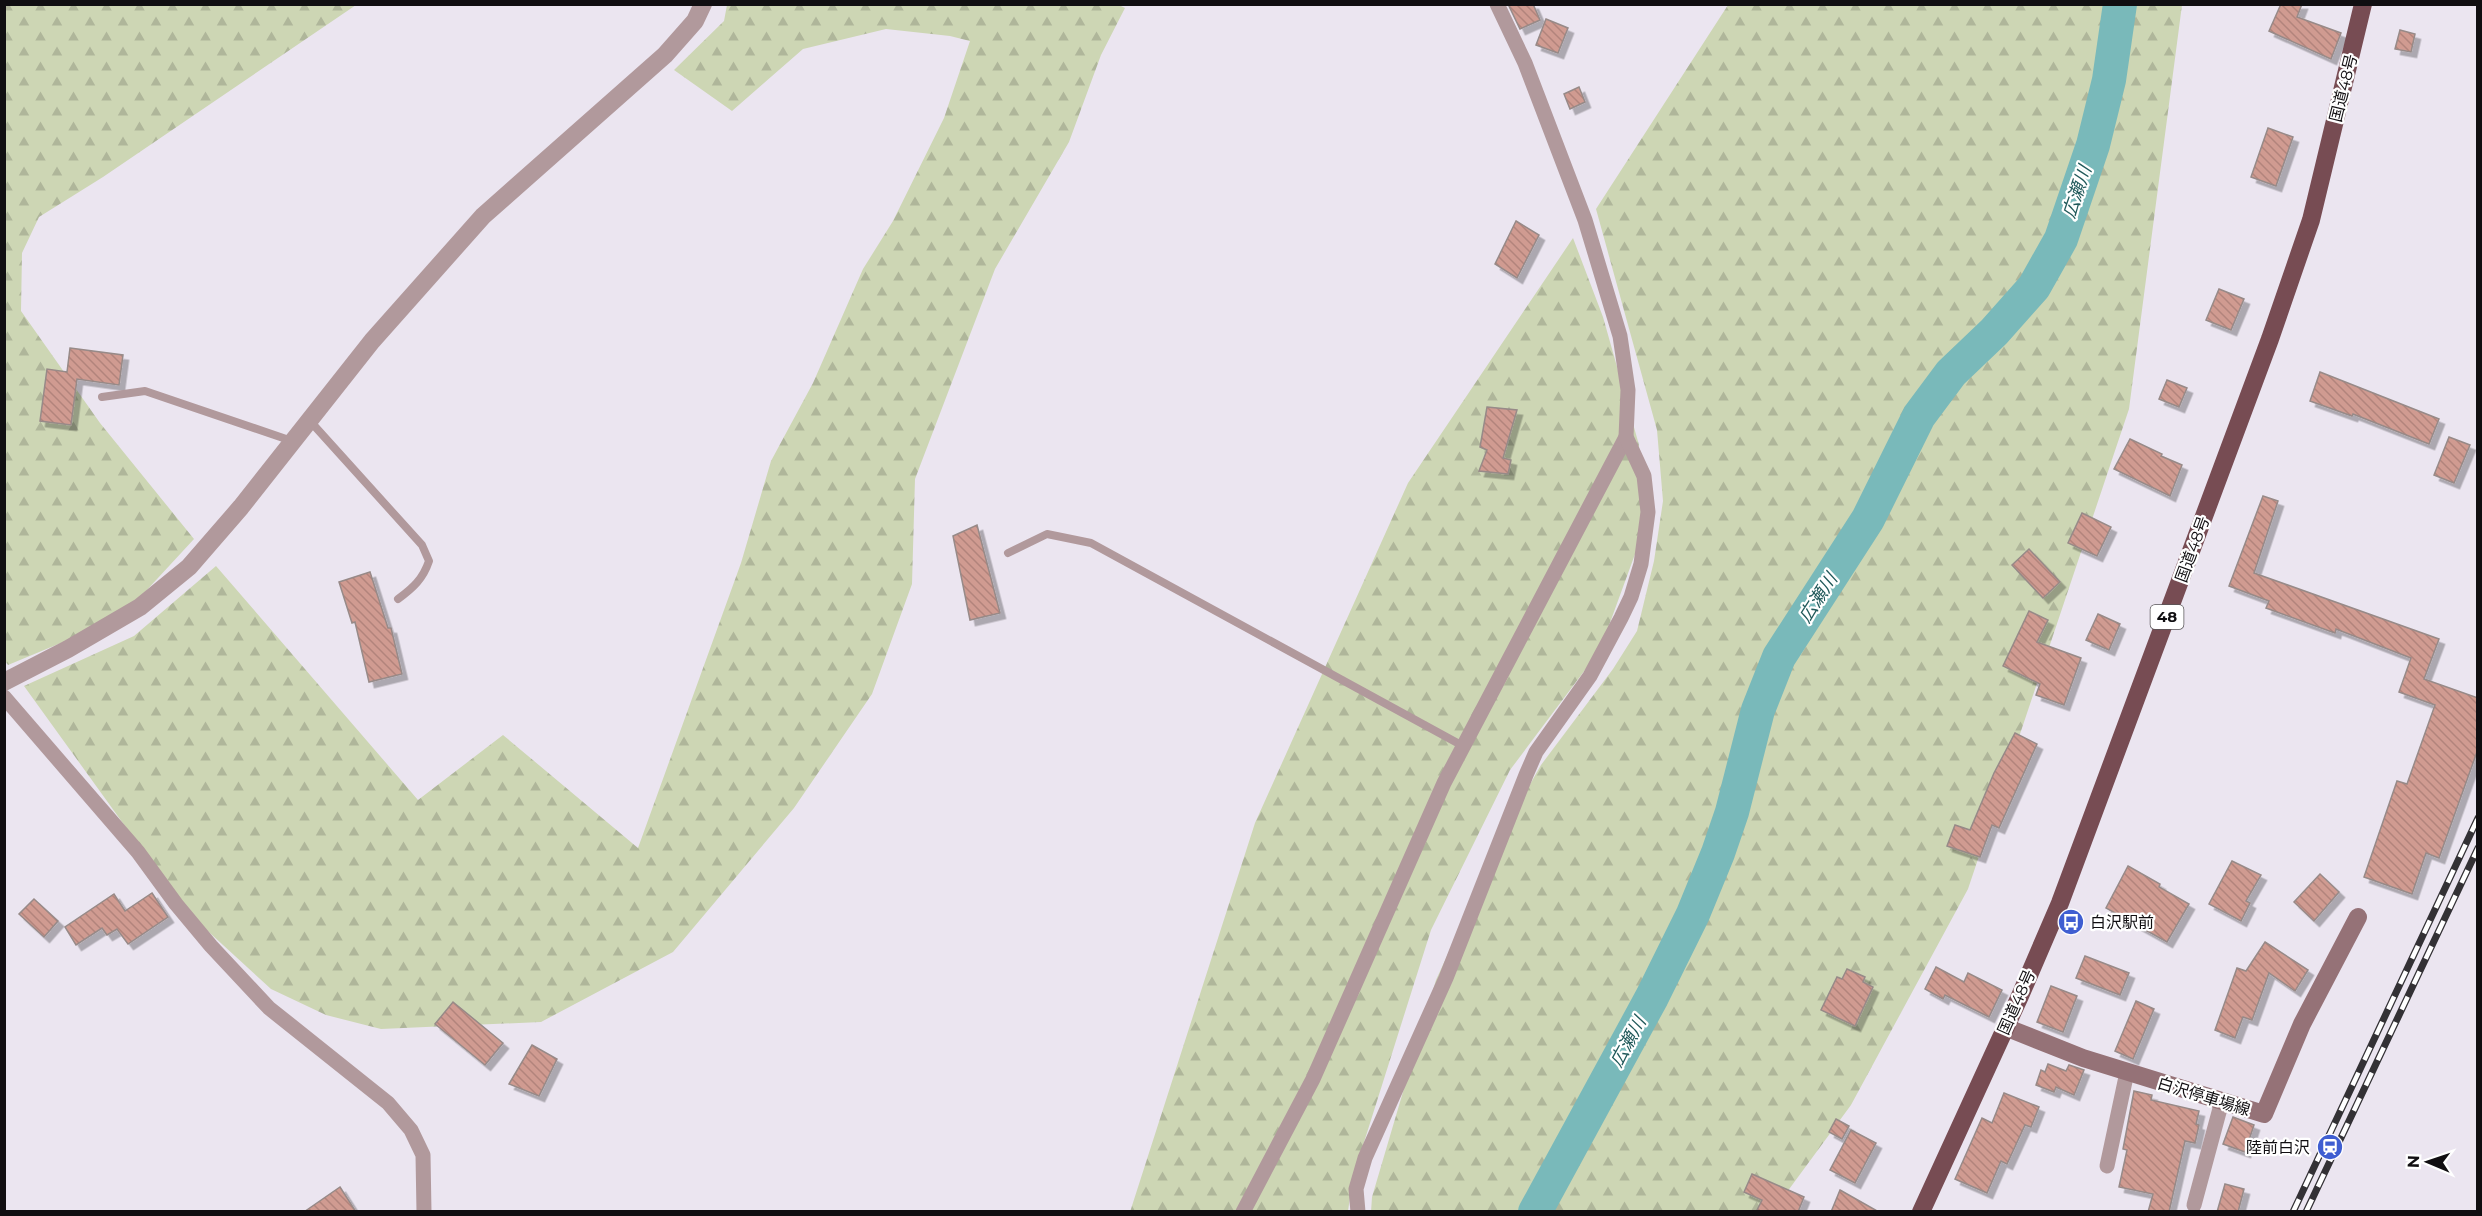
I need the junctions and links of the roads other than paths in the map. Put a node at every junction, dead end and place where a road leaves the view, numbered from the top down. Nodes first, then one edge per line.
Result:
1 (703, 4) edge
2 (1497, 4) edge
3 (2363, 4) edge
4 (102, 397) dead end
5 (309, 421) junction
6 (1626, 437) junction
7 (293, 441) junction
8 (1008, 553) dead end
9 (398, 599) dead end
10 (4, 682) edge
11 (4, 697) edge
12 (1463, 746) junction
13 (2358, 917) dead end
14 (2005, 1027) junction
15 (2127, 1072) junction
16 (2222, 1101) junction
17 (2107, 1166) dead end
18 (2194, 1205) dead end
19 (424, 1212) edge
20 (1243, 1212) edge
21 (1358, 1212) edge
22 (1921, 1212) edge

1 - 5 street
2 - 6 street
3 - 14 highway, 国道48号 / 48
4 - 7 lane
5 - 7 street
5 - 9 lane
6 - 12 street
6 - 21 street
7 - 10 street
8 - 12 lane
11 - 19 street
12 - 20 street
13 - 16 main road, 白沢停車場線
14 - 15 main road, 白沢停車場線
14 - 22 highway, 国道48号 / 48
15 - 16 main road, 白沢停車場線
15 - 17 street
16 - 18 street

